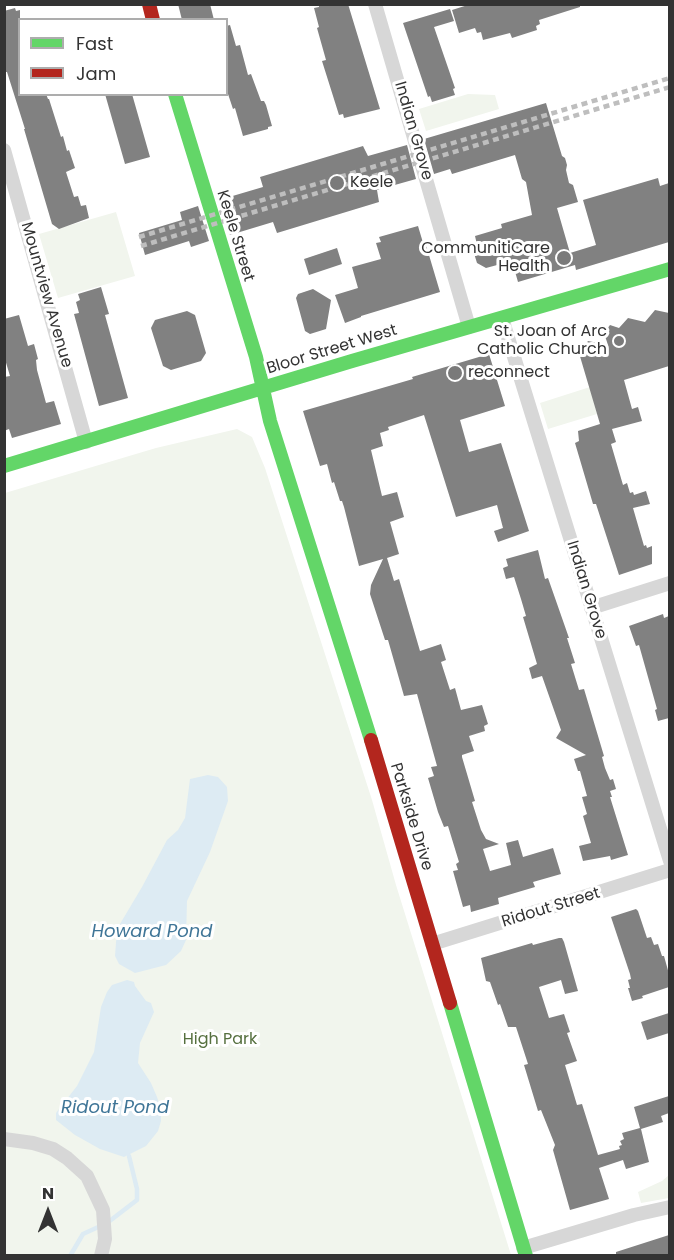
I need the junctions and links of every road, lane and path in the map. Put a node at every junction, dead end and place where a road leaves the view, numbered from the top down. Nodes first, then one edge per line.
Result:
1 (380, 6) edge
2 (176, 96) edge
3 (4, 150) edge
4 (669, 270) edge
5 (502, 318) junction
6 (469, 327) junction
7 (262, 388) junction
8 (86, 442) junction
9 (4, 466) edge
10 (669, 584) edge
11 (591, 608) junction
12 (669, 861) edge
13 (669, 870) edge
14 (432, 945) junction
15 (4, 1139) edge
16 (669, 1207) edge
17 (525, 1252) edge
18 (101, 1256) edge

1 - 6 street, Indian Grove
2 - 7 main road, Keele Street
3 - 8 street, Mountview Avenue
4 - 5 main road, Bloor Street West
5 - 6 main road, Bloor Street West
5 - 11 street, Indian Grove
6 - 7 main road, Bloor Street West
7 - 8 main road, Bloor Street West
7 - 14 main road, Parkside Drive
8 - 9 main road, Bloor Street West
10 - 11 street
11 - 12 street, Indian Grove
13 - 14 street, Ridout Street
14 - 17 main road, Parkside Drive
15 - 18 street
16 - 17 street

